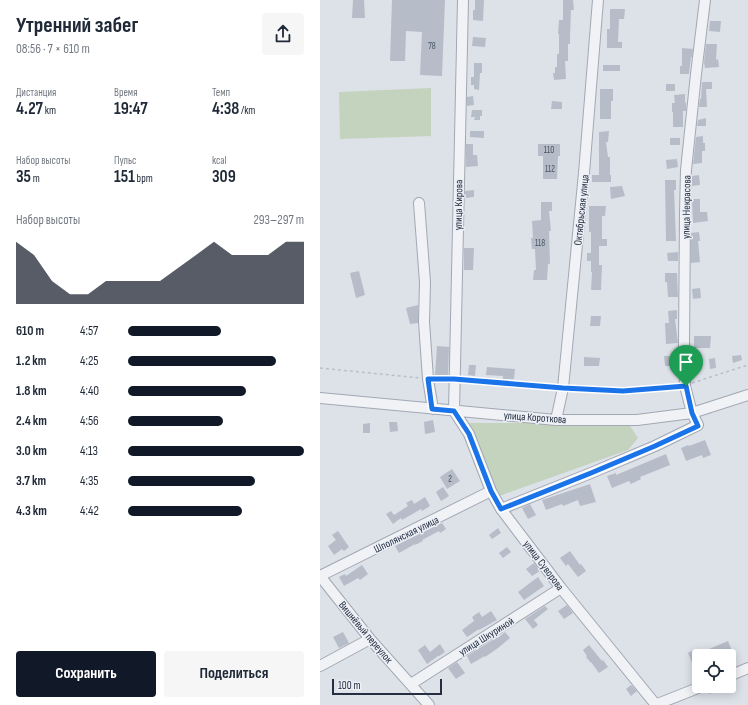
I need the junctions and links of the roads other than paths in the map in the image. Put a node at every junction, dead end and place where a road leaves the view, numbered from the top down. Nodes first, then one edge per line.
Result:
1 (463, 0) edge
2 (598, 0) edge
3 (705, 0) edge
4 (419, 203) dead end
5 (748, 395) edge
6 (320, 398) edge
7 (432, 409) junction
8 (454, 411) junction
9 (692, 413) junction
10 (556, 420) junction
11 (491, 491) junction
12 (501, 509) junction
13 (320, 576) edge
14 (561, 588) junction
15 (370, 639) junction
16 (320, 666) edge
17 (748, 668) edge
18 (736, 673) edge
19 (411, 684) junction
20 (692, 690) edge
21 (429, 705) edge
22 (655, 705) edge

1 - 8 street, улица Кирова
2 - 10 street, Октябрьская улица
3 - 9 street, улица Некрасова
4 - 7 street
5 - 9 street, улица Короткова
6 - 7 street, улица Короткова
7 - 8 street, улица Короткова
8 - 10 street, улица Короткова
8 - 11 street, улица Суворова
9 - 10 street, улица Короткова
9 - 12 street, улица Некрасова
11 - 12 street, улица Суворова
11 - 13 street, Шполянская улица
12 - 14 street, улица Суворова
13 - 15 street, Вишнёвый переулок
14 - 19 street, улица Шкуриной
14 - 22 street, улица Суворова
15 - 16 street
15 - 19 street, Вишнёвый переулок
17 - 18 street
19 - 21 street, Вишнёвый переулок
20 - 22 street

